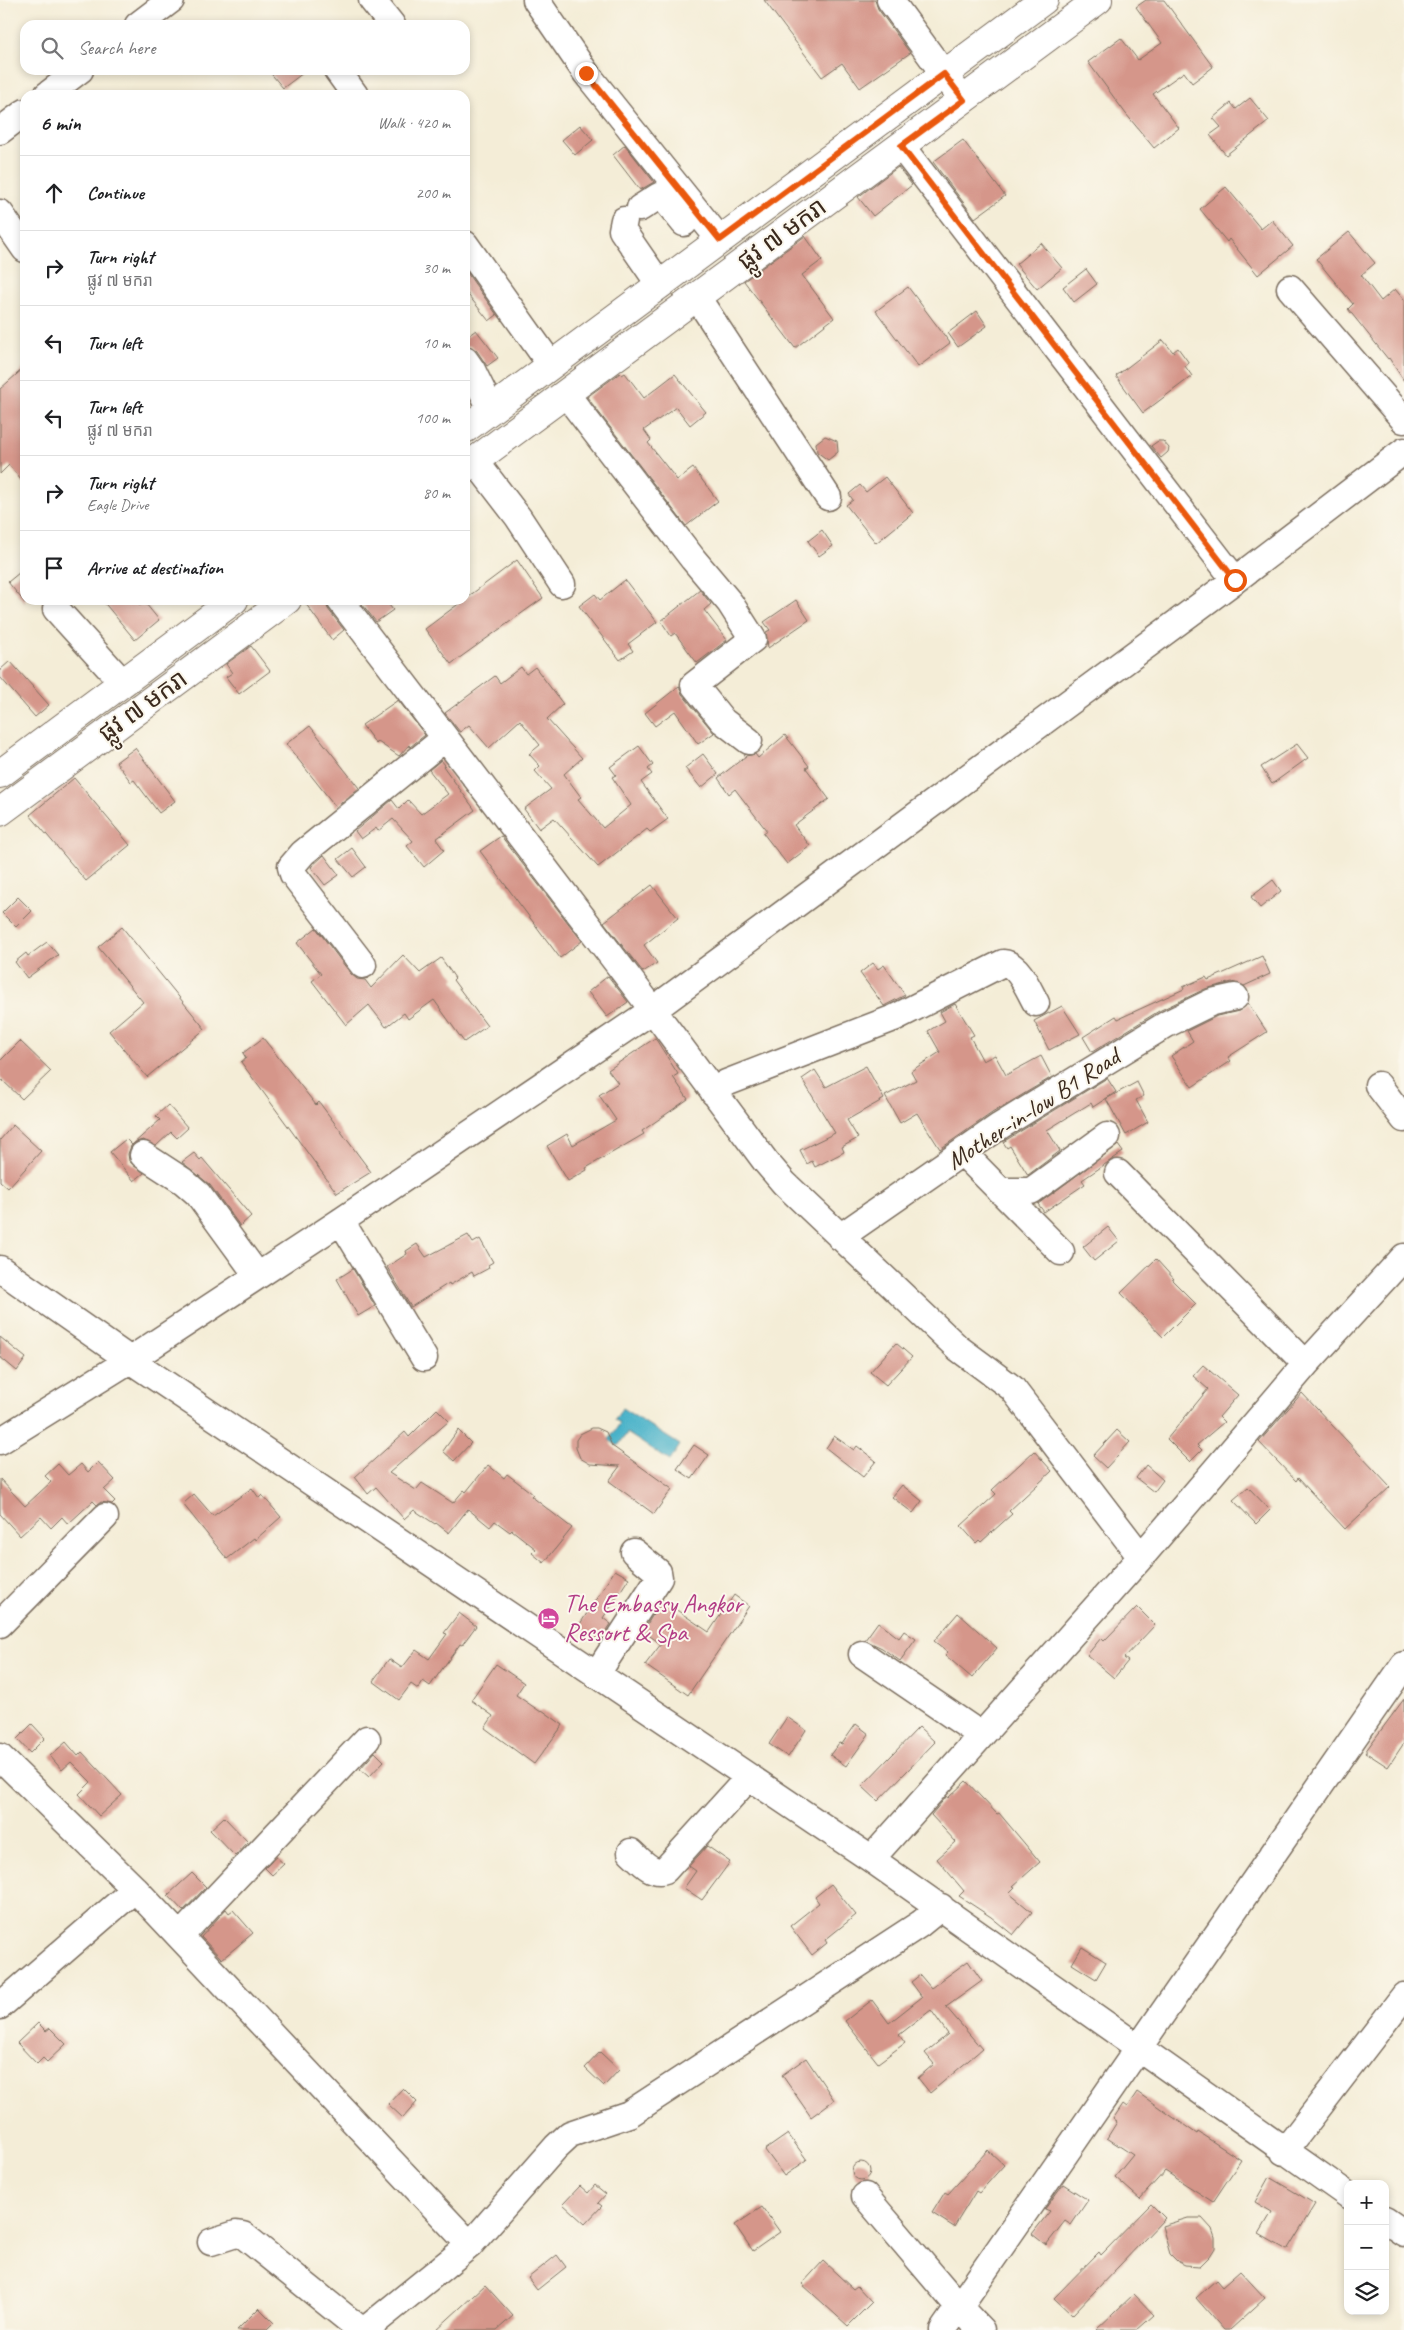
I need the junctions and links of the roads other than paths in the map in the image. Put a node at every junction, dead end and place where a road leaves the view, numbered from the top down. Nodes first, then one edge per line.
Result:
1 (171, 0) edge
2 (372, 0) edge
3 (536, 0) edge
4 (890, 0) edge
5 (1044, 0) edge
6 (1098, 0) edge
7 (145, 20) edge
8 (388, 20) edge
9 (944, 74) junction
10 (73, 75) edge
11 (341, 75) edge
12 (54, 90) edge
13 (351, 90) edge
14 (964, 100) junction
15 (20, 116) edge
16 (0, 131) edge
17 (901, 146) junction
18 (0, 213) edge
19 (20, 242) edge
20 (713, 245) junction
21 (470, 251) edge
22 (660, 285) junction
23 (1290, 288) dead end
24 (696, 297) junction
25 (552, 365) junction
26 (470, 367) edge
27 (566, 394) junction
28 (491, 409) junction
29 (1404, 420) edge
30 (470, 425) edge
31 (1404, 451) edge
32 (470, 464) edge
33 (828, 497) dead end
34 (1235, 580) junction
35 (562, 584) dead end
36 (227, 605) edge
37 (274, 605) edge
38 (344, 605) edge
39 (56, 610) dead end
40 (123, 682) junction
41 (444, 739) junction
42 (750, 741) dead end
43 (0, 774) edge
44 (0, 812) edge
45 (363, 966) dead end
46 (1235, 997) dead end
47 (1036, 1003) dead end
48 (653, 1010) junction
49 (1378, 1085) dead end
50 (714, 1093) junction
51 (1404, 1119) edge
52 (1107, 1136) dead end
53 (963, 1153) junction
54 (143, 1155) dead end
55 (1118, 1173) dead end
56 (1000, 1191) junction
57 (341, 1221) junction
58 (840, 1238) junction
59 (1061, 1252) dead end
60 (1404, 1257) edge
61 (0, 1269) edge
62 (257, 1276) junction
63 (424, 1358) dead end
64 (130, 1360) junction
65 (1306, 1364) junction
66 (0, 1441) edge
67 (105, 1517) dead end
68 (634, 1552) dead end
69 (1141, 1556) junction
70 (0, 1624) edge
71 (862, 1654) dead end
72 (1404, 1665) edge
73 (596, 1675) junction
74 (981, 1735) junction
75 (367, 1739) dead end
76 (0, 1758) edge
77 (749, 1777) junction
78 (631, 1852) dead end
79 (871, 1859) junction
80 (135, 1888) junction
81 (940, 1907) junction
82 (180, 1936) junction
83 (1404, 1996) edge
84 (0, 2006) edge
85 (1139, 2047) junction
86 (1284, 2152) junction
87 (1344, 2192) edge
88 (865, 2196) dead end
89 (211, 2242) dead end
90 (470, 2245) junction
91 (959, 2307) junction
92 (363, 2330) edge
93 (943, 2330) edge
94 (981, 2330) edge

1 - 7 street
2 - 8 street
3 - 20 street
4 - 9 street
5 - 9 main road, ផ្លូវ ៧ មករា
6 - 14 main road, ផ្លូវ ៧ មករា
9 - 14 street
9 - 20 main road, ផ្លូវ ៧ មករា
10 - 12 street
11 - 13 street
14 - 17 main road, ផ្លូវ ៧ មករា
15 - 16 street
17 - 24 main road, ផ្លូវ ៧ មករា
17 - 34 street
18 - 19 street
20 - 22 main road, ផ្លូវ ៧ មករា
20 - 22 street
21 - 25 street
22 - 25 main road, ផ្លូវ ៧ មករា
23 - 29 street
24 - 27 main road, ផ្លូវ ៧ មករា
24 - 33 street
25 - 28 main road, ផ្លូវ ៧ មករា
26 - 28 street
27 - 32 main road, ផ្លូវ ៧ មករា
27 - 42 street
28 - 30 main road, ផ្លូវ ៧ មករា
31 - 34 street
32 - 35 street
34 - 48 street
36 - 40 main road, ផ្លូវ ៧ មករា
37 - 44 main road, ផ្លូវ ៧ មករា
38 - 41 street
39 - 40 street
40 - 43 main road, ផ្លូវ ៧ មករា
41 - 45 street
41 - 48 street
46 - 53 street, Mother-in-low B1 Road
47 - 50 street
48 - 50 street
48 - 57 street
49 - 51 street
50 - 58 street
52 - 56 street
53 - 56 street
53 - 58 street, Mother-in-low B1 Road
54 - 62 street
55 - 65 street
56 - 59 street
57 - 62 street
57 - 63 street
58 - 69 street
60 - 65 street
61 - 64 street
62 - 64 street
64 - 66 street
64 - 73 street
65 - 69 street
67 - 70 street
68 - 73 street
69 - 74 street
71 - 74 street
72 - 85 street
73 - 77 street
74 - 79 street
75 - 82 street
76 - 80 street
77 - 78 street
77 - 79 street
79 - 81 street
80 - 82 street
80 - 84 street
81 - 85 street
81 - 90 street
82 - 90 street
83 - 86 street
85 - 86 street
85 - 91 street
86 - 87 street
88 - 91 street
89 - 92 street
90 - 92 street
91 - 93 street
91 - 94 street

